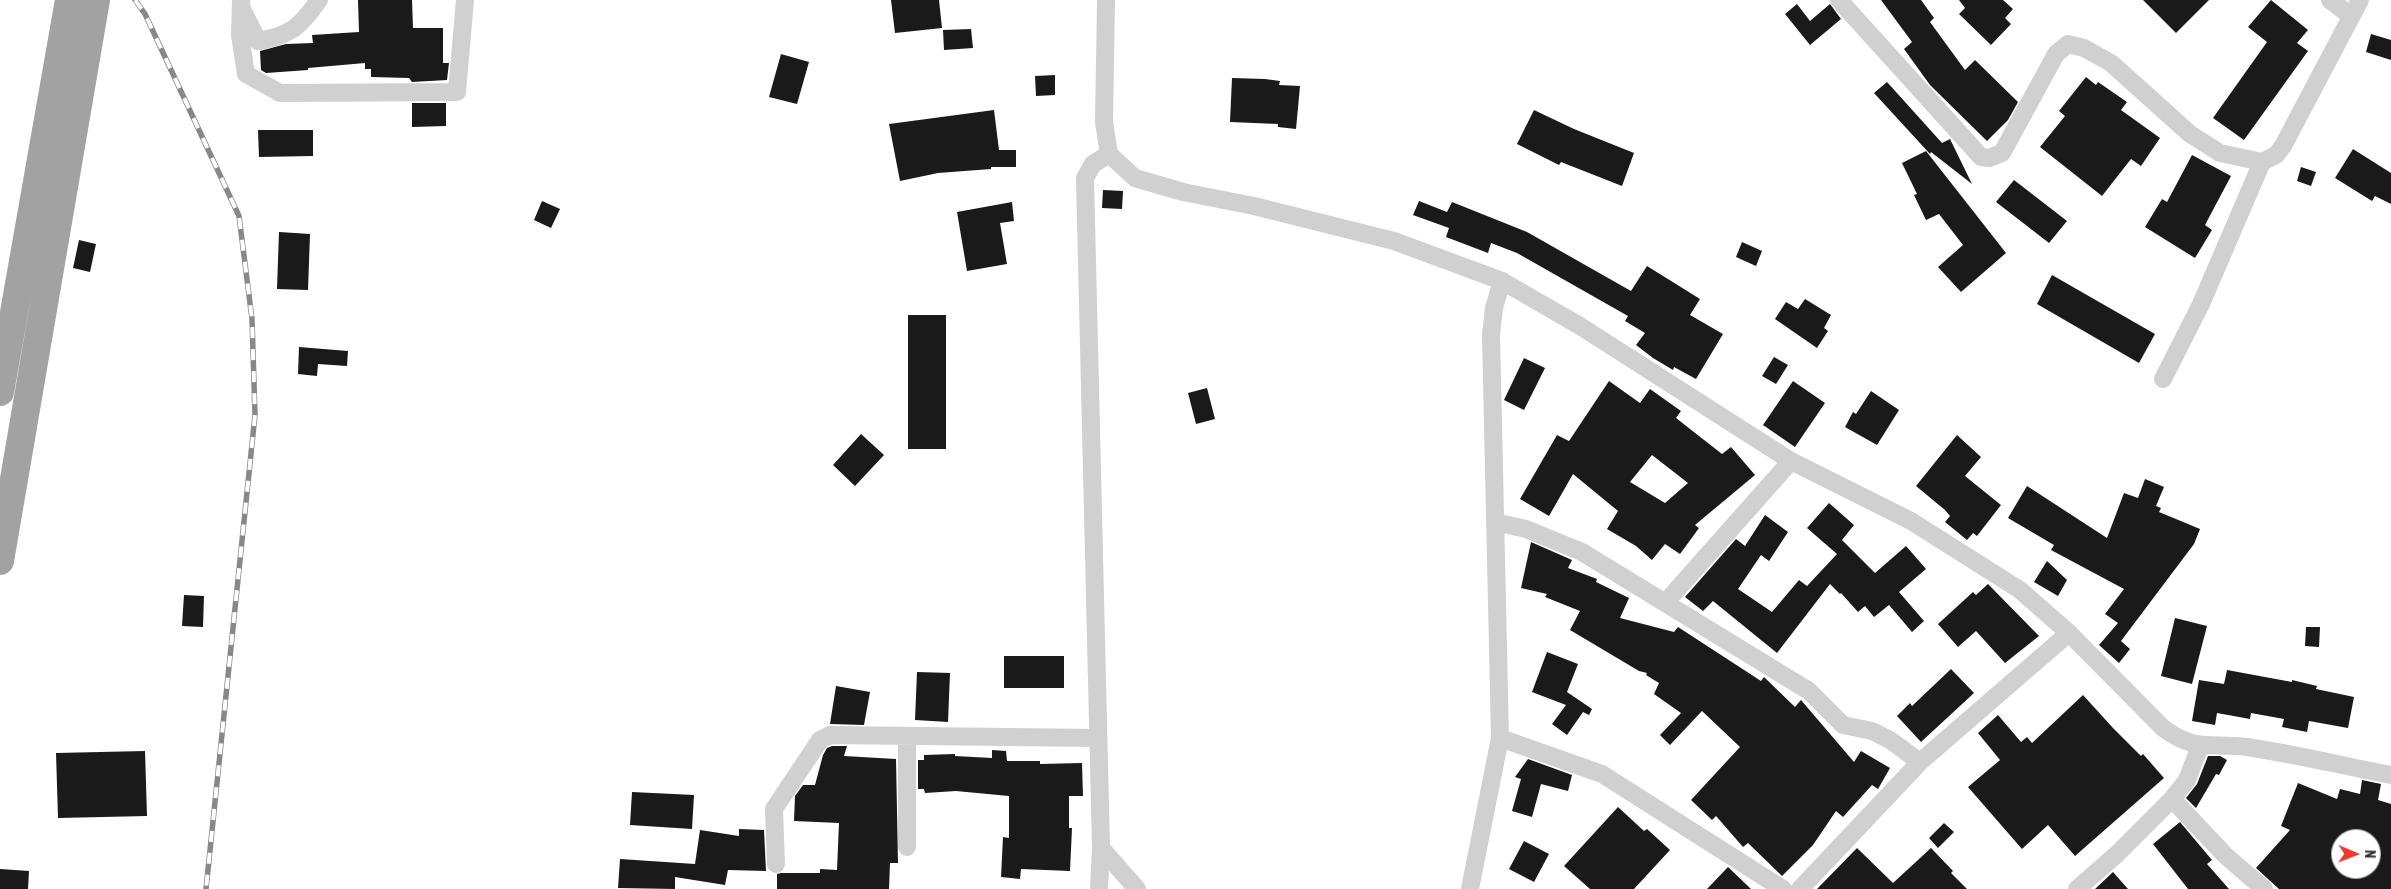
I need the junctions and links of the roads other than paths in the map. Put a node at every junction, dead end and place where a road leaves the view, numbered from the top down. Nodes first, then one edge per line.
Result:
1 (319, 0) edge
2 (465, 0) edge
3 (1106, 0) edge
4 (1839, 0) edge
5 (2330, 0) edge
6 (2360, 0) edge
7 (241, 4) edge
8 (68, 10) edge
9 (95, 11) edge
10 (2352, 16) junction
11 (1109, 154) junction
12 (2262, 162) junction
13 (1502, 281) junction
14 (2163, 379) dead end
15 (0, 392) edge
16 (1791, 461) junction
17 (1495, 522) junction
18 (0, 561) edge
19 (1665, 602) junction
20 (2069, 633) junction
21 (907, 736) junction
22 (1098, 738) junction
23 (1500, 738) junction
24 (2200, 746) junction
25 (1920, 762) junction
26 (2391, 775) edge
27 (2172, 799) junction
28 (908, 847) dead end
29 (1101, 848) junction
30 (776, 864) dead end
31 (1099, 889) edge
32 (1137, 889) edge
33 (1470, 889) edge
34 (1783, 889) edge
35 (1800, 889) edge
36 (2077, 889) edge
37 (2264, 889) edge

1 - 7 street
2 - 7 street
3 - 11 street
4 - 12 street
5 - 10 street
6 - 10 street
8 - 15 highway
9 - 18 highway
10 - 12 street
11 - 13 street
11 - 22 street
12 - 14 street
13 - 16 street
13 - 17 street
16 - 19 street
16 - 20 street
17 - 19 street
17 - 23 street
19 - 25 street
20 - 24 street
20 - 25 street
21 - 22 street
21 - 28 street
21 - 30 street
22 - 29 street
23 - 33 street
23 - 34 street
24 - 26 street
24 - 27 street
25 - 35 street
27 - 36 street
27 - 37 street
29 - 31 street
29 - 32 street

